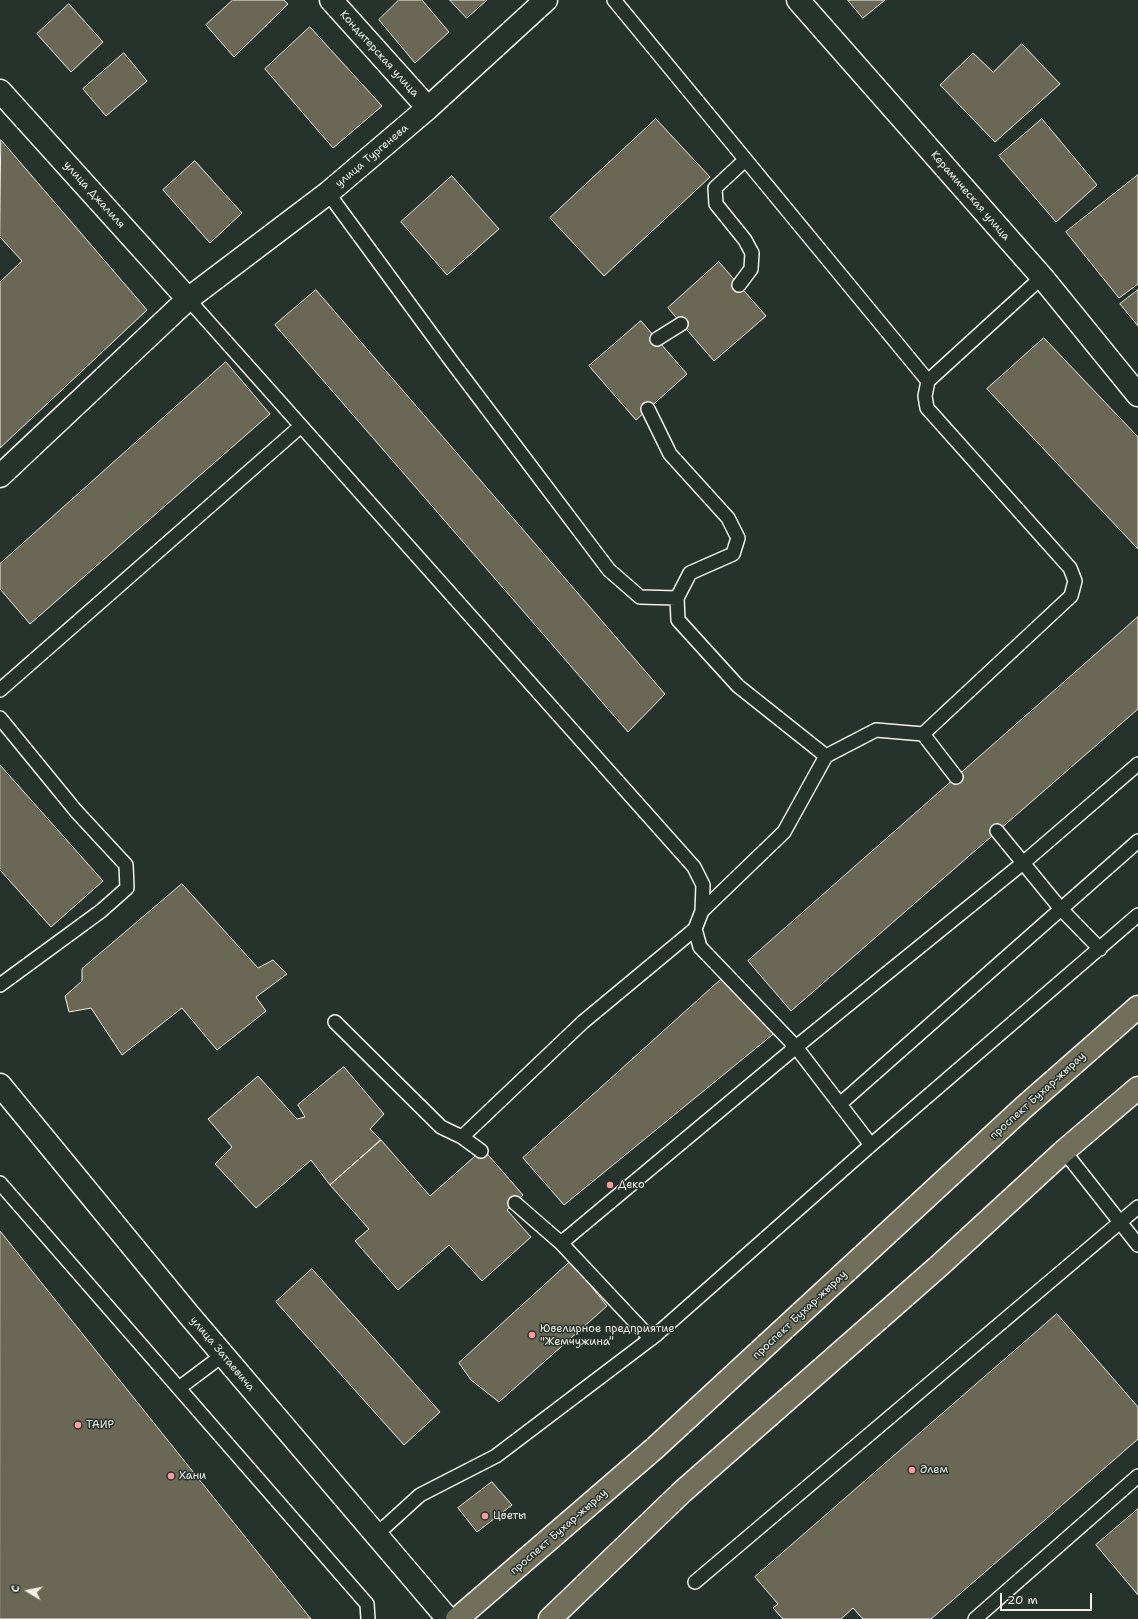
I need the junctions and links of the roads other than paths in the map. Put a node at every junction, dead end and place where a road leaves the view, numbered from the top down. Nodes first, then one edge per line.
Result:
1 (331, 0) edge
2 (546, 0) edge
3 (614, 0) edge
4 (798, 0) edge
5 (0, 91) edge
6 (428, 108) junction
7 (744, 160) junction
8 (328, 193) junction
9 (1042, 278) junction
10 (739, 285) dead end
11 (188, 299) junction
12 (681, 324) dead end
13 (657, 339) dead end
14 (928, 381) junction
15 (1138, 394) edge
16 (648, 409) dead end
17 (301, 426) junction
18 (0, 476) edge
19 (677, 598) junction
20 (0, 690) edge
21 (0, 718) edge
22 (924, 734) junction
23 (826, 756) junction
24 (1138, 764) edge
25 (956, 777) dead end
26 (997, 831) dead end
27 (1138, 841) edge
28 (1023, 863) junction
29 (1060, 908) junction
30 (702, 911) junction
31 (1138, 915) edge
32 (695, 929) junction
33 (1100, 949) junction
34 (0, 985) edge
35 (1138, 1006) edge
36 (335, 1022) dead end
37 (796, 1047) junction
38 (0, 1085) edge
39 (1138, 1088) edge
40 (840, 1104) junction
41 (462, 1137) junction
42 (871, 1145) junction
43 (480, 1151) dead end
44 (1064, 1151) junction
45 (0, 1183) edge
46 (515, 1203) dead end
47 (1138, 1207) edge
48 (1120, 1223) junction
49 (561, 1243) junction
50 (1138, 1246) edge
51 (651, 1339) junction
52 (223, 1355) junction
53 (179, 1388) junction
54 (1138, 1476) edge
55 (376, 1535) junction
56 (695, 1582) dead end
57 (368, 1619) edge
58 (448, 1619) edge
59 (457, 1619) edge
60 (550, 1619) edge
61 (974, 1619) edge

1 - 6 street, Кондитерская улица
2 - 6 street, улица Тургенева
3 - 7 lane
4 - 9 street, Керамическая улица
5 - 11 street, улица Джалиля
6 - 8 street, улица Тургенева
7 - 10 lane
7 - 14 lane
8 - 11 street, улица Тургенева
8 - 19 lane
9 - 14 lane
9 - 15 street, Керамическая улица
11 - 17 lane
11 - 18 street, улица Тургенева
12 - 13 lane
14 - 22 lane
16 - 19 lane
17 - 20 lane
17 - 30 lane
19 - 23 lane
21 - 34 lane
22 - 23 lane
22 - 25 lane
23 - 30 lane
24 - 28 lane
26 - 28 lane
27 - 29 lane
28 - 29 lane
28 - 37 lane
29 - 33 lane
29 - 40 lane
30 - 32 lane
31 - 33 lane
32 - 37 lane
32 - 41 lane
33 - 42 lane
35 - 59 main road, проспект Бухар-жырау
36 - 41 lane
37 - 40 lane
37 - 49 lane
38 - 52 street, улица Затаевича
39 - 44 main road
40 - 42 lane
41 - 43 lane
42 - 51 lane
44 - 48 lane
44 - 60 main road
45 - 53 lane
46 - 49 lane
47 - 48 lane
48 - 50 lane
48 - 56 lane
49 - 51 lane
51 - 55 lane
52 - 53 lane
52 - 55 street, улица Затаевича
53 - 57 lane
54 - 61 lane
55 - 58 street, улица Затаевича

